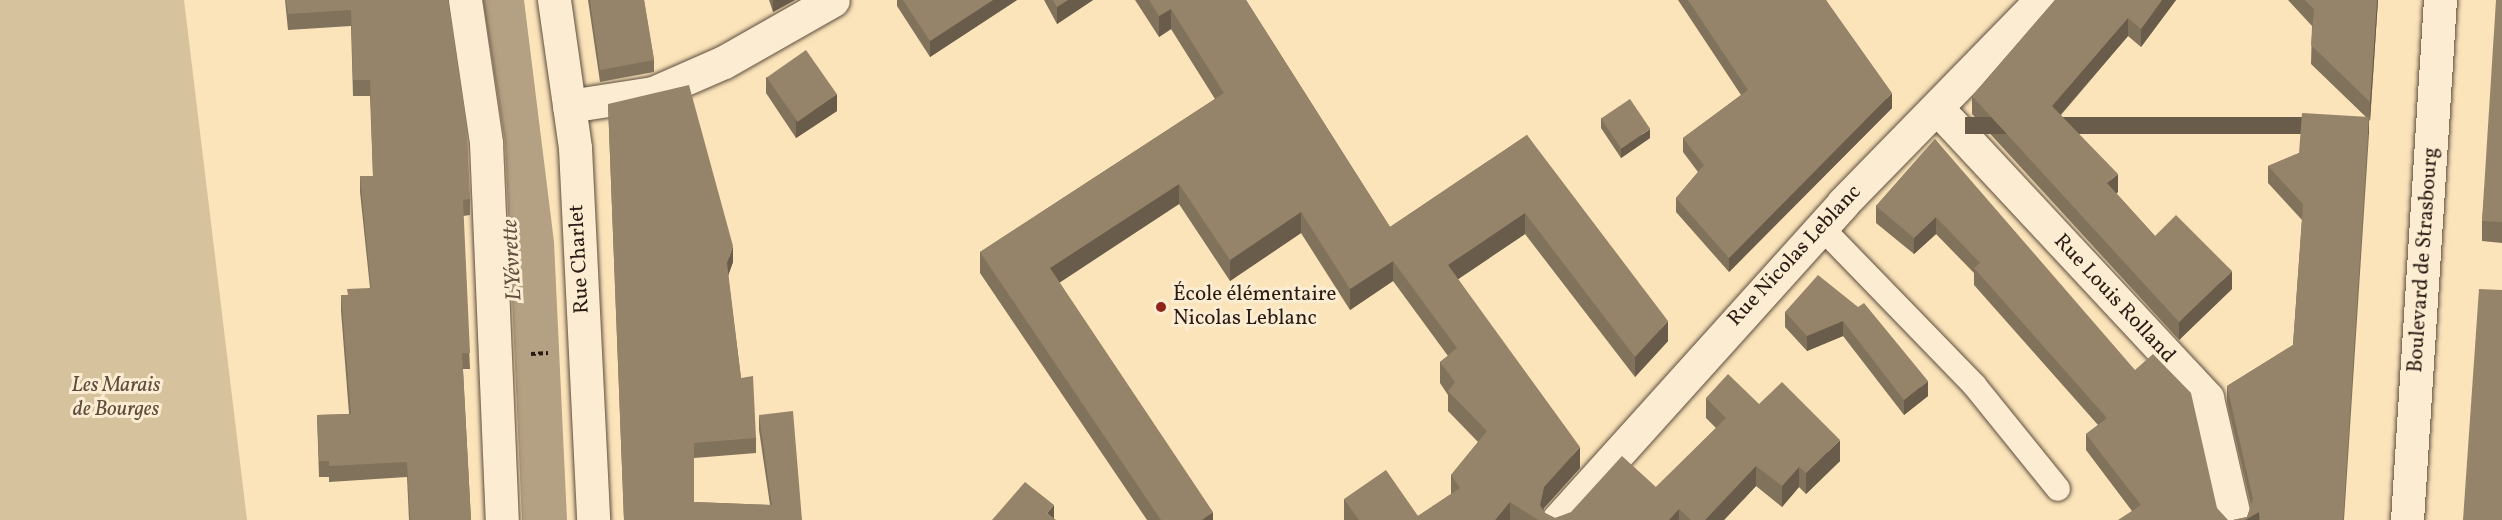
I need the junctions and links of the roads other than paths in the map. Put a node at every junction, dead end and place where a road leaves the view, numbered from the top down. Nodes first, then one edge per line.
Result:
1 (465, 0) edge
2 (554, 0) edge
3 (833, 0) edge
4 (2041, 0) edge
5 (2440, 0) edge
6 (569, 106) junction
7 (1937, 108) junction
8 (1821, 226) junction
9 (2058, 489) dead end
10 (502, 520) edge
11 (593, 520) edge
12 (1558, 520) edge
13 (2235, 520) edge
14 (2407, 520) edge

1 - 10 street
2 - 6 street, Rue Charlet
3 - 6 street
4 - 7 street, Rue Nicolas Leblanc
5 - 14 street, Boulevard de Strasbourg
6 - 11 street, Rue Charlet
7 - 8 street, Rue Nicolas Leblanc
7 - 13 street, Rue Louis Rolland
8 - 9 lane
8 - 12 street, Rue Nicolas Leblanc

